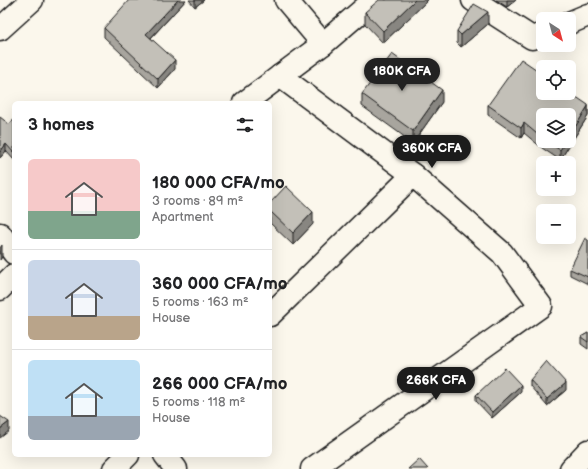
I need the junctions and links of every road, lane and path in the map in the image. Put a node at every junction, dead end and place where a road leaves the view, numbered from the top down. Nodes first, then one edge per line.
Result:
1 (32, 0) edge
2 (286, 0) edge
3 (374, 0) edge
4 (473, 0) edge
5 (588, 15) edge
6 (576, 20) edge
7 (0, 29) edge
8 (536, 37) edge
9 (324, 44) junction
10 (280, 76) junction
11 (247, 101) edge
12 (413, 175) junction
13 (0, 234) edge
14 (12, 250) edge
15 (12, 276) edge
16 (0, 289) edge
17 (272, 313) edge
18 (588, 451) edge
19 (126, 457) edge
20 (167, 457) edge
21 (114, 469) edge
22 (176, 469) edge
23 (312, 469) edge
24 (571, 469) edge

1 - 7 street
2 - 9 street
3 - 9 street
4 - 8 street
5 - 6 street
9 - 10 street
10 - 11 street
10 - 12 street
12 - 17 street
12 - 23 street
13 - 14 street
15 - 16 street
18 - 24 street
19 - 21 street
20 - 22 street

